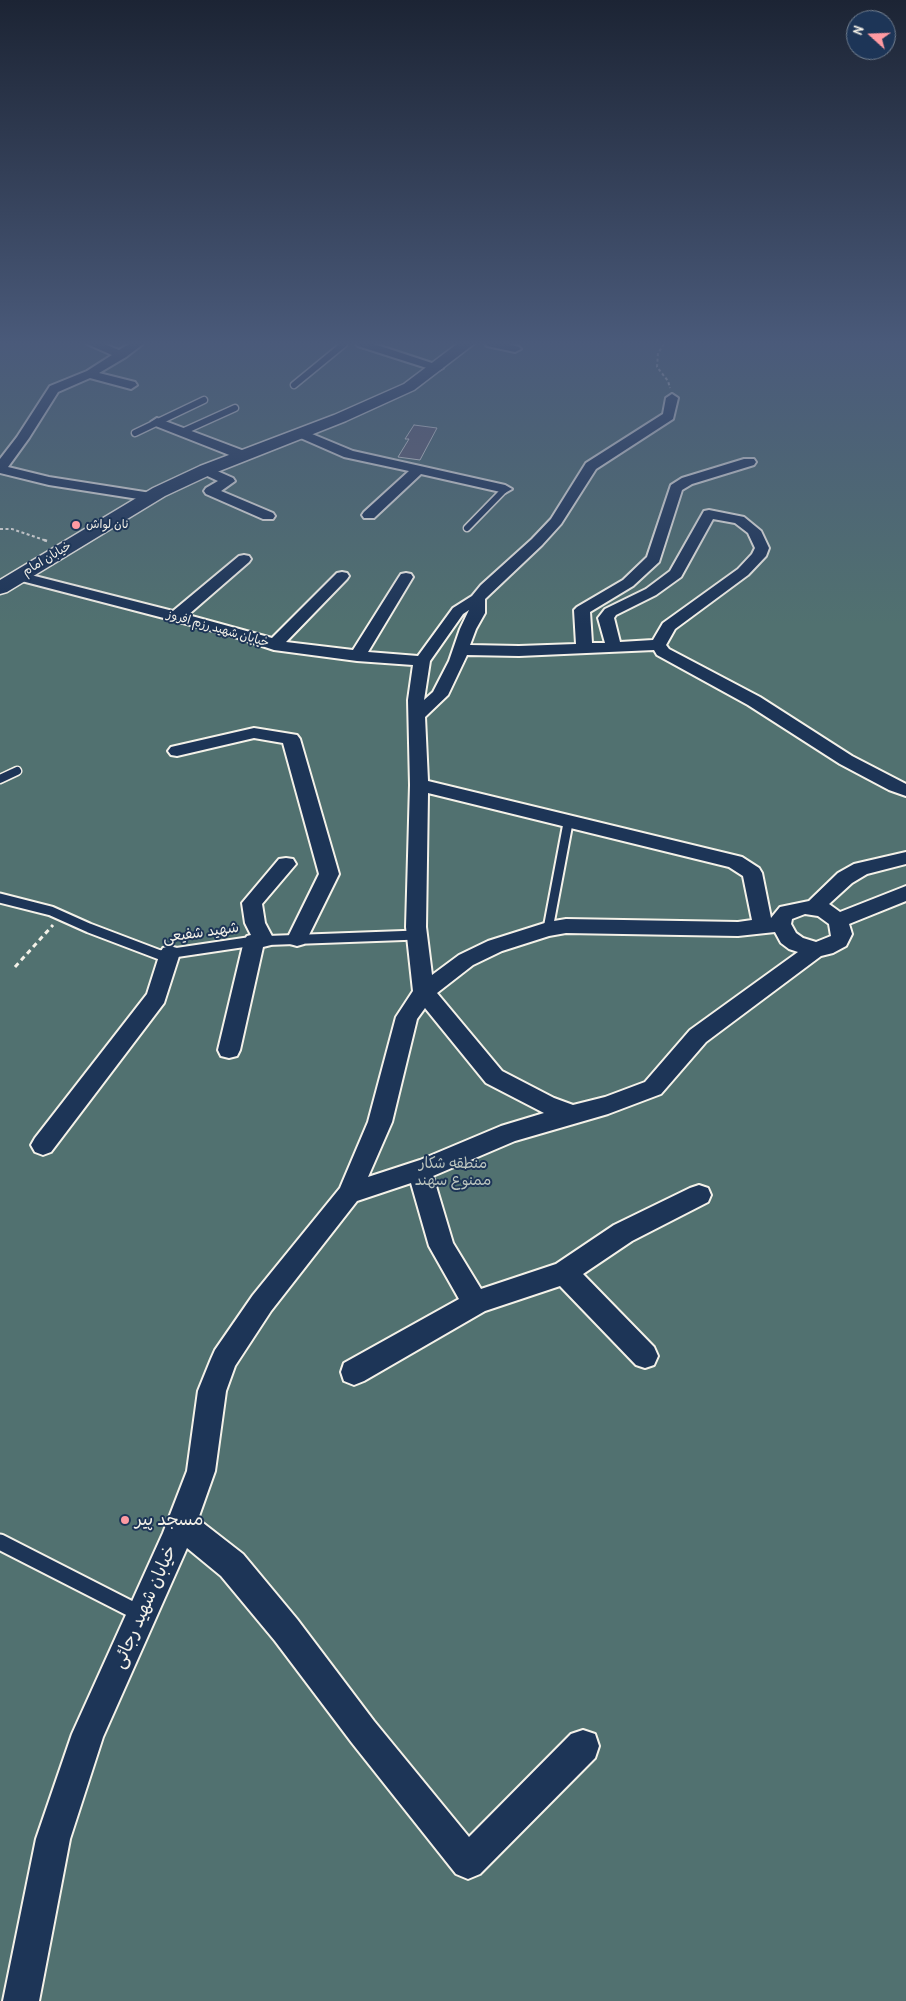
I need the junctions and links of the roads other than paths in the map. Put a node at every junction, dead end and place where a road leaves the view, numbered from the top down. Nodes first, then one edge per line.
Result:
1 (23, 437) edge
2 (196, 437) edge
3 (288, 437) edge
4 (310, 437) edge
5 (636, 437) edge
6 (242, 455) junction
7 (748, 462) dead end
8 (2, 463) edge
9 (206, 470) junction
10 (417, 471) junction
11 (505, 489) joint
12 (150, 497) junction
13 (268, 516) dead end
14 (368, 516) dead end
15 (467, 528) dead end
16 (244, 559) dead end
17 (19, 576) junction
18 (342, 576) dead end
19 (406, 577) dead end
20 (0, 588) edge
21 (477, 599) junction
22 (176, 617) junction
23 (274, 645) junction
24 (658, 645) junction
25 (614, 647) junction
26 (584, 648) junction
27 (460, 650) junction
28 (357, 656) junction
29 (422, 661) junction
30 (418, 714) junction
31 (177, 751) dead end
32 (17, 771) dead end
33 (0, 779) edge
34 (419, 785) junction
35 (906, 790) edge
36 (568, 822) junction
37 (906, 858) edge
38 (286, 864) dead end
39 (906, 892) edge
40 (0, 898) edge
41 (814, 907) junction
42 (838, 921) junction
43 (772, 925) junction
44 (548, 929) junction
45 (417, 935) junction
46 (297, 939) junction
47 (259, 940) junction
48 (816, 949) junction
49 (170, 953) junction
50 (424, 992) junction
51 (229, 1050) dead end
52 (572, 1114) junction
53 (43, 1145) dead end
54 (420, 1171) junction
55 (349, 1194) junction
56 (699, 1196) dead end
57 (564, 1273) junction
58 (477, 1302) junction
59 (645, 1356) dead end
60 (354, 1372) dead end
61 (181, 1524) junction
62 (0, 1542) edge
63 (142, 1614) junction
64 (582, 1746) dead end
65 (21, 2001) edge

1 - 8 street
2 - 6 street
3 - 6 street, خیابان امام
4 - 10 street
5 - 21 street
6 - 9 street, خیابان امام
7 - 26 street
8 - 12 street
9 - 12 street, خیابان امام
9 - 13 street
10 - 11 street
10 - 14 street
11 - 15 lane
12 - 17 street, خیابان امام
16 - 22 street
17 - 20 street, خیابان امام
17 - 22 street, خیابان شهید رزم افروز
18 - 23 street
19 - 28 street
21 - 27 street
21 - 29 street
22 - 23 street, خیابان شهید رزم افروز
23 - 28 street, خیابان شهید رزم افروز
24 - 25 street
24 - 25 street
24 - 35 street
25 - 26 street
26 - 27 street
27 - 30 street
28 - 29 street, خیابان شهید رزم افروز
29 - 30 street
30 - 34 street
31 - 46 street
32 - 33 lane
34 - 36 street
34 - 45 street
36 - 43 street
36 - 44 lane
37 - 41 street
38 - 47 street
39 - 42 street
40 - 49 lane, شهید شفیعی
41 - 42 street
41 - 43 street
42 - 48 street
43 - 44 street, خیابان شهید رجائی
43 - 48 street
44 - 50 street, خیابان شهید رجائی
45 - 46 lane, شهید شفیعی
45 - 50 street
46 - 47 lane, شهید شفیعی
47 - 49 lane, شهید شفیعی
47 - 51 street
48 - 52 street
49 - 53 street
50 - 52 street
50 - 55 street, خیابان شهید رجائی
52 - 54 street
54 - 55 street
54 - 58 street
55 - 61 street, خیابان شهید رجائی
56 - 57 street
57 - 58 street
57 - 59 street
58 - 60 street
61 - 63 street, خیابان شهید رجائی
61 - 64 street
62 - 63 lane
63 - 65 street, خیابان شهید رجائی

